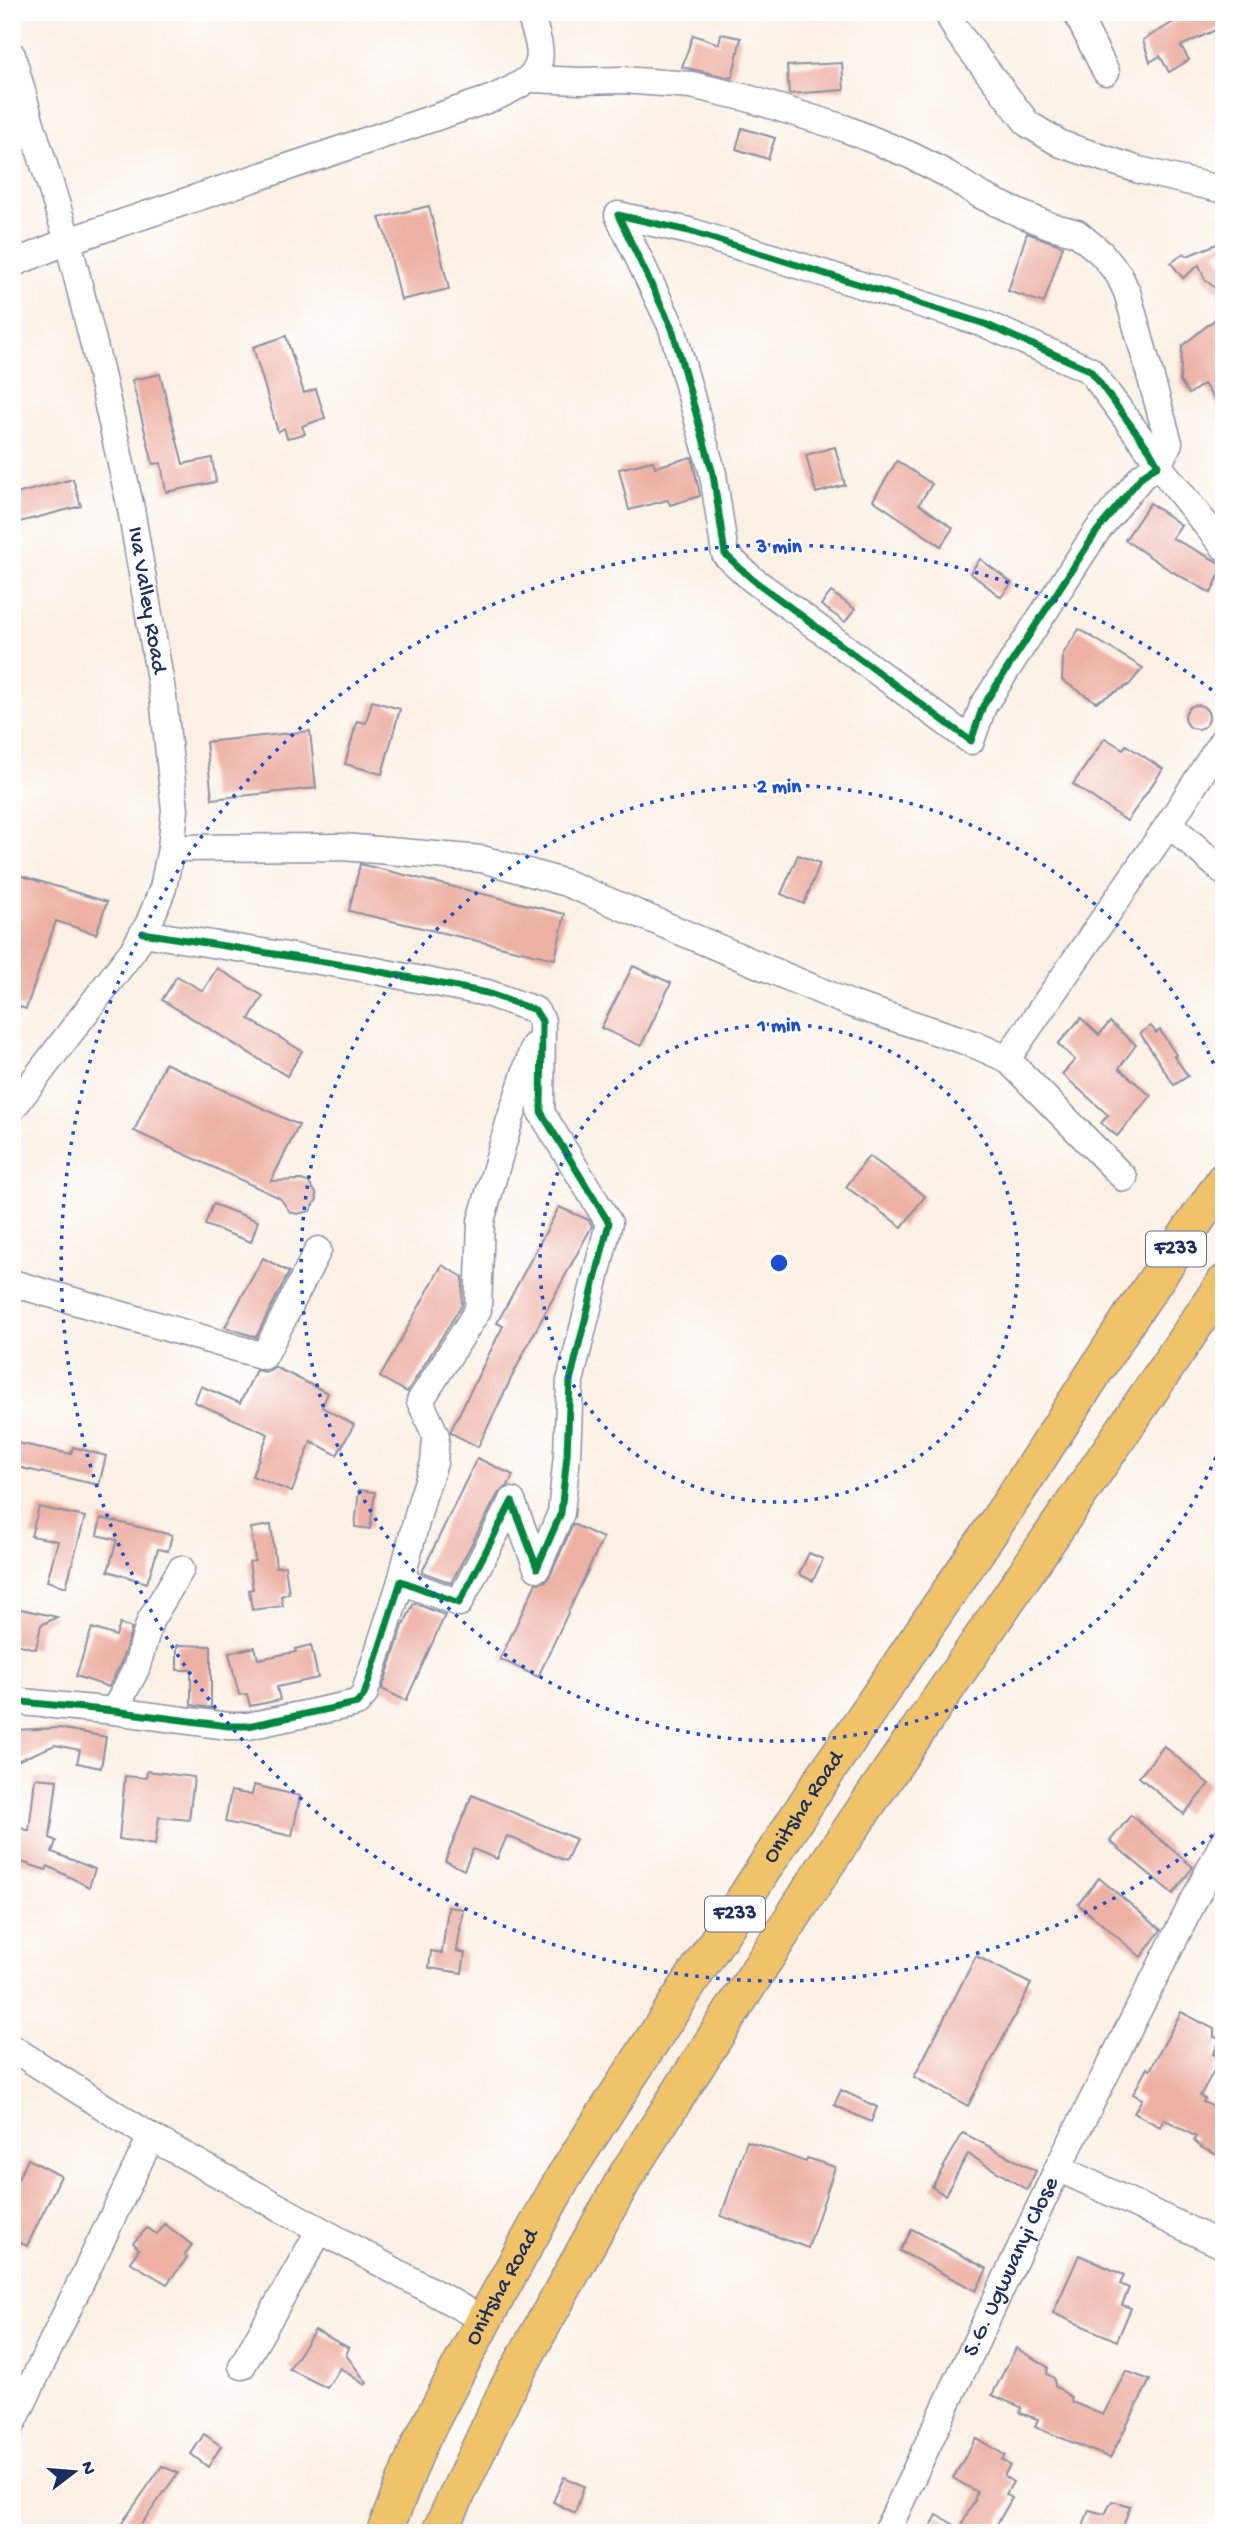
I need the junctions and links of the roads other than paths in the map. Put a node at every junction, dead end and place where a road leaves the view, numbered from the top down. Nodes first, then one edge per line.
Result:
1 (529, 12) edge
2 (947, 12) edge
3 (1076, 12) edge
4 (12, 55) edge
5 (1106, 72) dead end
6 (531, 79) junction
7 (1224, 190) edge
8 (68, 241) junction
9 (12, 264) edge
10 (1158, 465) junction
11 (1224, 547) edge
12 (1224, 738) edge
13 (1169, 824) junction
14 (171, 848) junction
15 (1224, 872) edge
16 (143, 933) junction
17 (542, 1021) junction
18 (1007, 1059) junction
19 (12, 1109) edge
20 (1124, 1178) dead end
21 (1224, 1180) edge
22 (318, 1250) dead end
23 (12, 1283) edge
24 (1224, 1283) edge
25 (181, 1569) dead end
26 (401, 1581) junction
27 (12, 1701) edge
28 (114, 1711) junction
29 (1224, 1841) edge
30 (12, 2048) edge
31 (152, 2137) junction
32 (1058, 2168) junction
33 (320, 2230) junction
34 (1224, 2246) edge
35 (484, 2320) junction
36 (242, 2366) dead end
37 (12, 2425) edge
38 (384, 2533) edge
39 (439, 2533) edge
40 (886, 2533) edge

1 - 6 street
2 - 7 street
3 - 5 street
4 - 8 street, Iva Valley Road
6 - 8 street
6 - 10 street
8 - 9 street
8 - 14 street, Iva Valley Road
10 - 10 street
10 - 11 street
12 - 13 street
13 - 15 street
13 - 18 street
14 - 16 street, Iva Valley Road
14 - 18 street
16 - 17 street
16 - 19 street, Iva Valley Road
17 - 26 street
17 - 26 street
18 - 20 street
21 - 35 main road, Onitsha Road / F233
22 - 23 street
24 - 39 main road, F233
25 - 28 street
26 - 28 street
27 - 28 street
29 - 32 street
30 - 31 street
31 - 33 street
31 - 37 street
32 - 34 street, S.G. Ugwuanyi Close
32 - 40 street, S.G. Ugwuanyi Close
33 - 35 street
33 - 36 street
35 - 38 main road, Onitsha Road / F233

